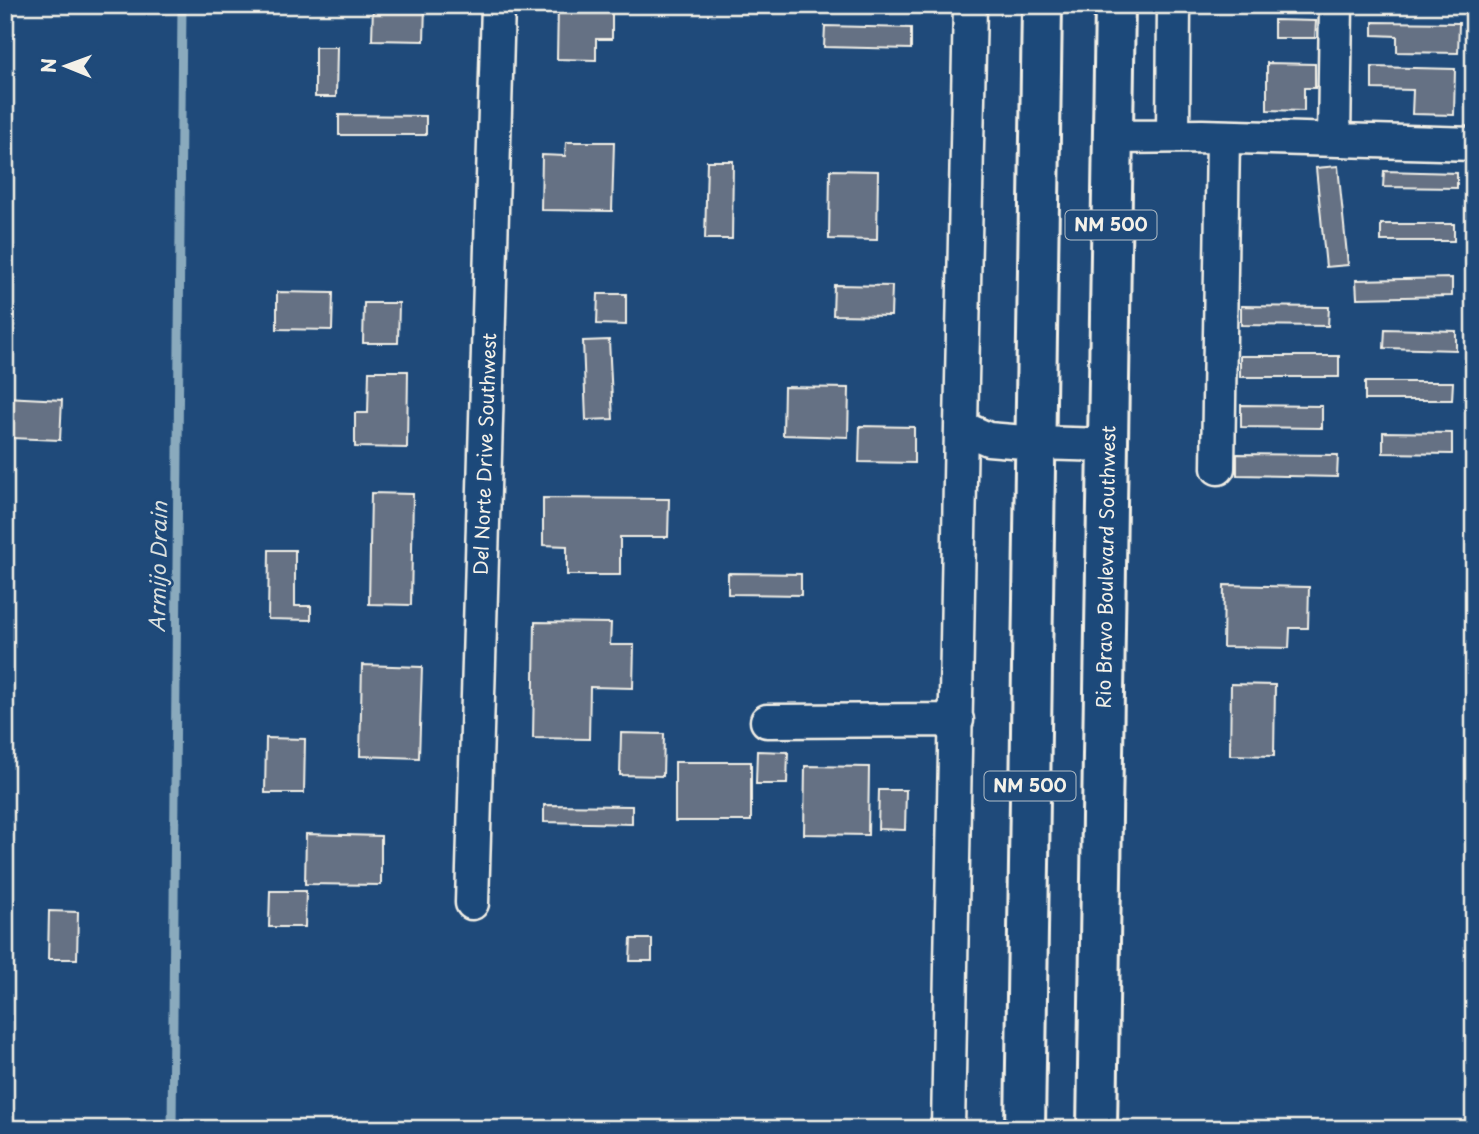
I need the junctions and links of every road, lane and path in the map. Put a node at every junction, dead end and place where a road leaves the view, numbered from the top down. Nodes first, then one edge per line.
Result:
1 (498, 5) edge
2 (970, 5) edge
3 (1042, 5) edge
4 (1115, 5) edge
5 (1174, 5) edge
6 (1336, 5) edge
7 (1173, 136) junction
8 (1113, 137) junction
9 (1223, 137) junction
10 (1334, 141) junction
11 (1474, 144) edge
12 (961, 427) junction
13 (1036, 443) junction
14 (1108, 444) junction
15 (1218, 468) dead end
16 (957, 720) junction
17 (767, 721) dead end
18 (472, 903) dead end
19 (948, 1129) edge
20 (1025, 1129) edge
21 (1097, 1129) edge

1 - 18 street, Del Norte Drive Southwest
2 - 12 street
3 - 13 main road, NM 500
4 - 8 main road, Rio Bravo Boulevard Southwest / NM 500
5 - 7 street
6 - 10 street
7 - 8 street
7 - 9 street
8 - 14 main road, Rio Bravo Boulevard Southwest / NM 500
9 - 10 street
9 - 15 street
10 - 11 street
12 - 13 street
12 - 16 street
13 - 14 street
13 - 20 main road, NM 500
14 - 21 main road, Rio Bravo Boulevard Southwest / NM 500
16 - 17 street
16 - 19 street

